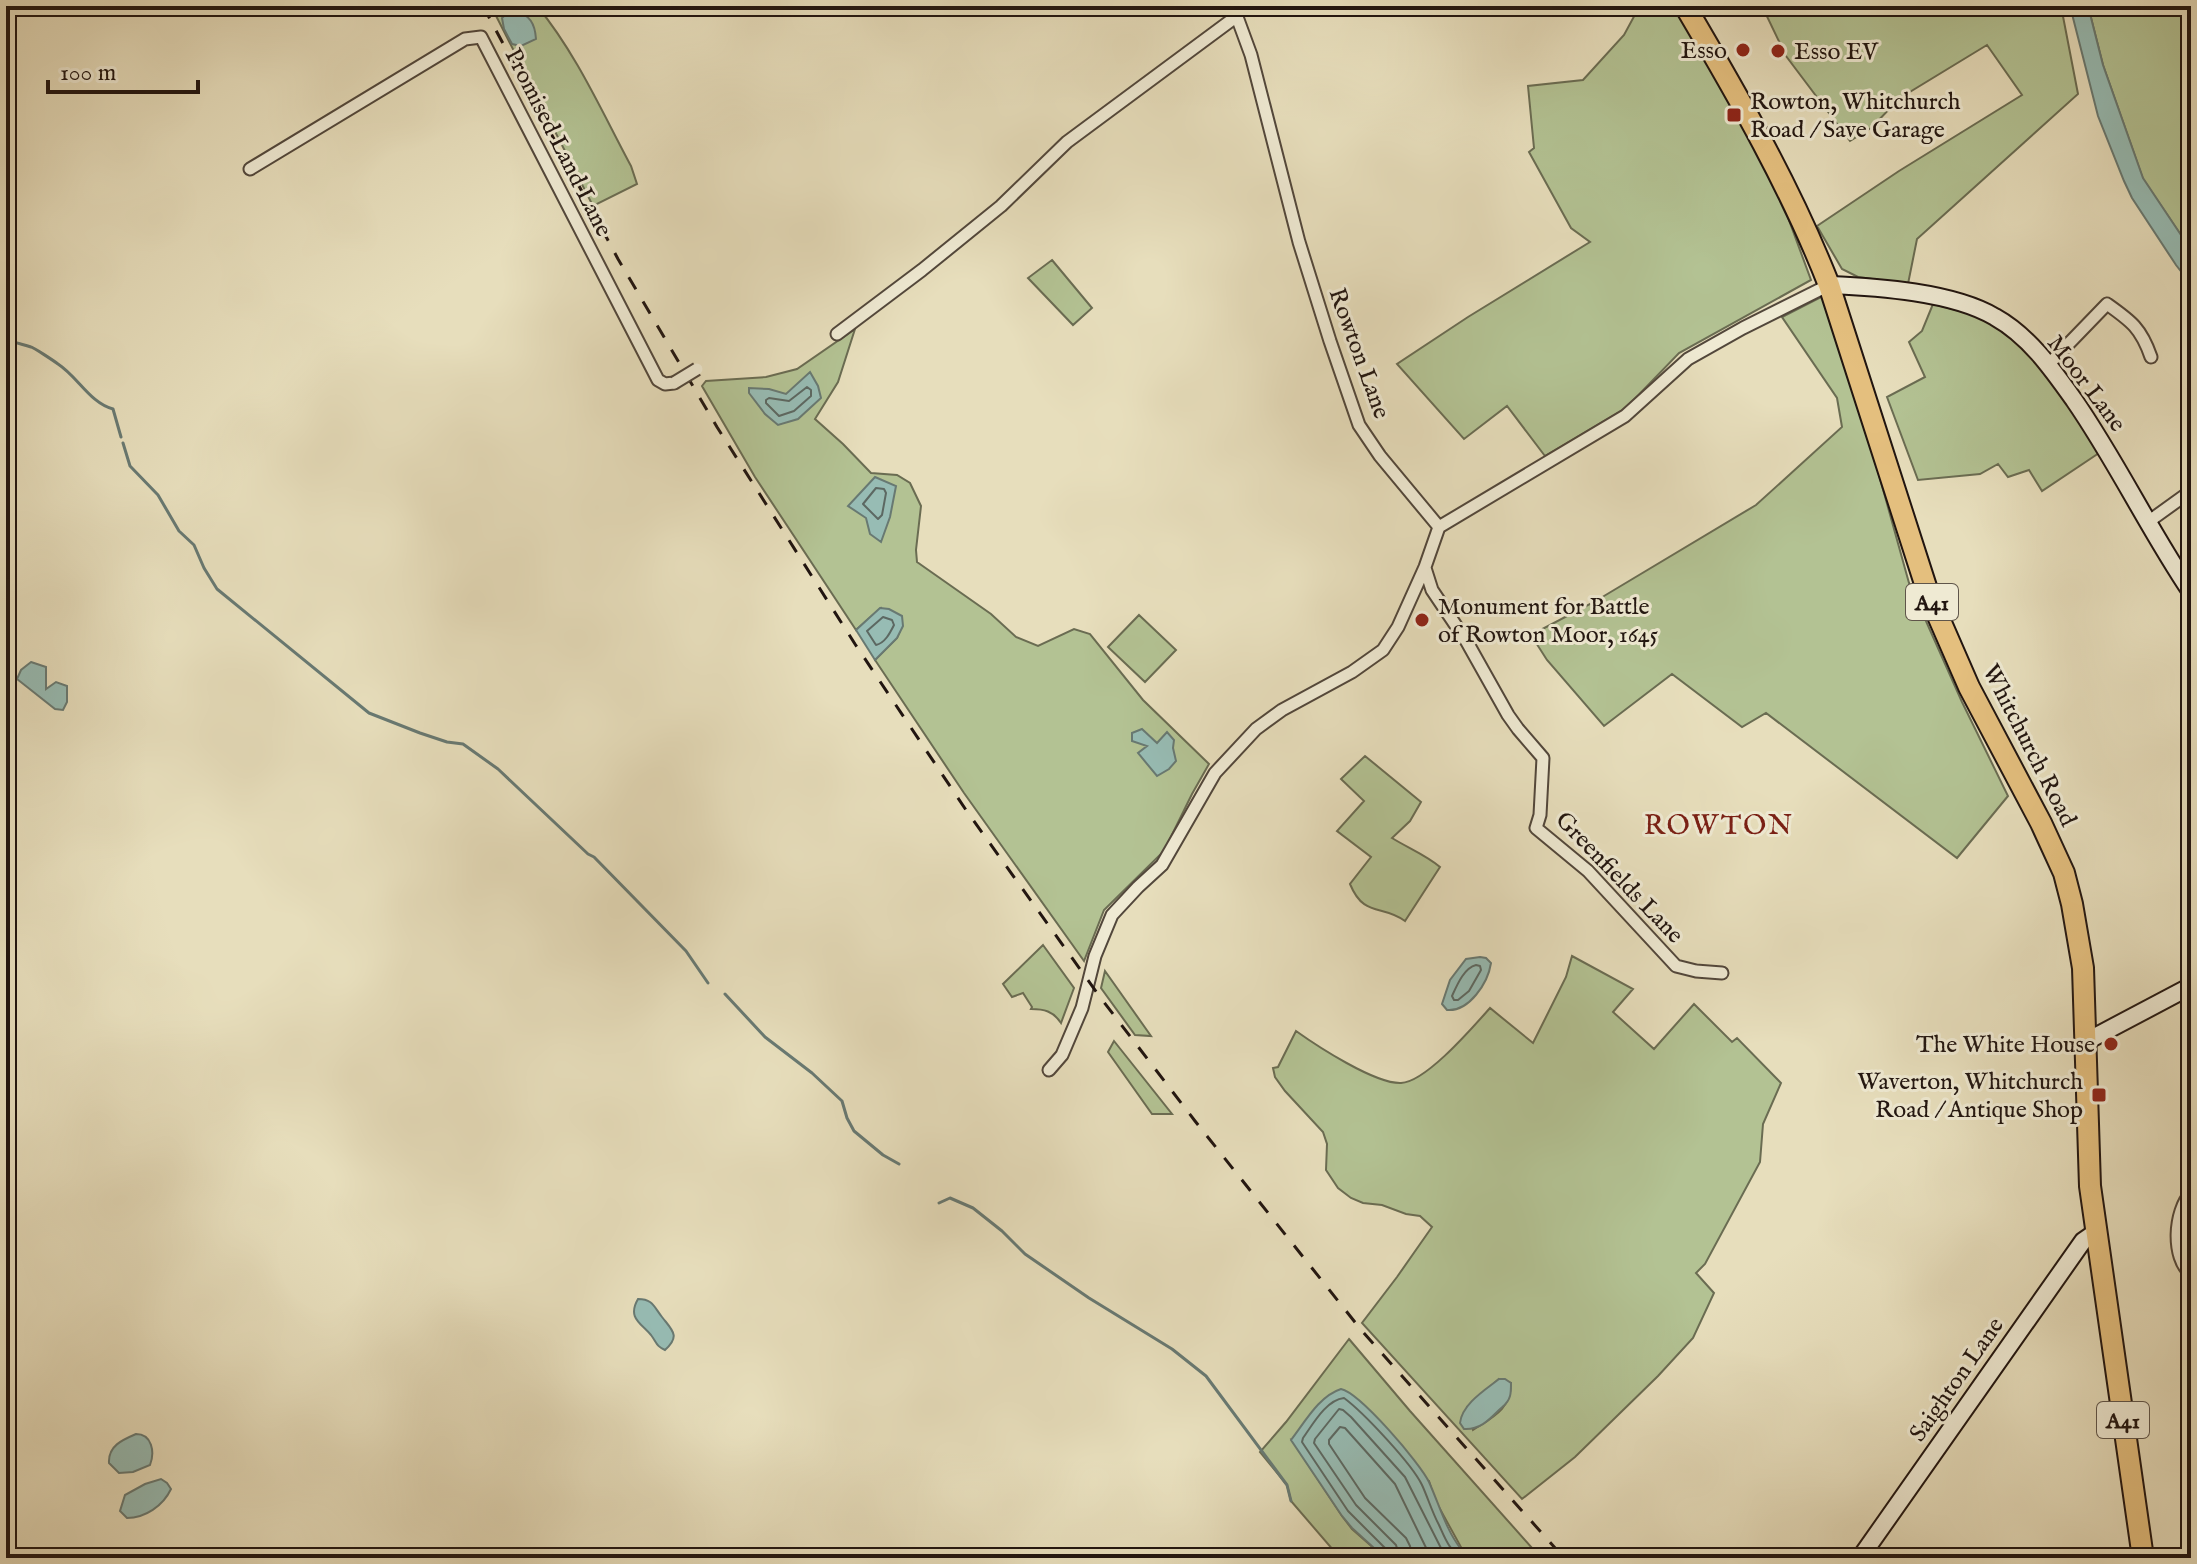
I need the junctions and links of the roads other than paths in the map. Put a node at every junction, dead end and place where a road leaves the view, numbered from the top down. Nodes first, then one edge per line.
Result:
1 (1685, 6) edge
2 (1235, 11) edge
3 (250, 169) dead end
4 (1829, 285) junction
5 (837, 334) dead end
6 (2151, 357) dead end
7 (2049, 364) junction
8 (697, 369) dead end
9 (2191, 491) edge
10 (2148, 522) junction
11 (1439, 527) junction
12 (1425, 567) junction
13 (2191, 592) edge
14 (1722, 973) dead end
15 (2191, 986) edge
16 (2087, 1041) junction
17 (1049, 1070) dead end
18 (2191, 1193) edge
19 (2096, 1232) junction
20 (2191, 1274) edge
21 (1860, 1558) edge
22 (2143, 1558) edge

1 - 4 highway, Whitchurch Road / A41
2 - 5 street
2 - 11 street, Rowton Lane
3 - 8 street, Promised Land Lane, bridge
4 - 7 street, Moor Lane
4 - 11 street
4 - 16 highway, Whitchurch Road / A41
6 - 7 street
7 - 10 street, Moor Lane
9 - 10 street
10 - 13 street, Moor Lane
11 - 12 street
12 - 14 street, Greenfields Lane
12 - 17 street
15 - 16 street
16 - 19 highway, Whitchurch Road / A41
18 - 20 street
19 - 21 street, Saighton Lane
19 - 22 highway, Whitchurch Road / A41

